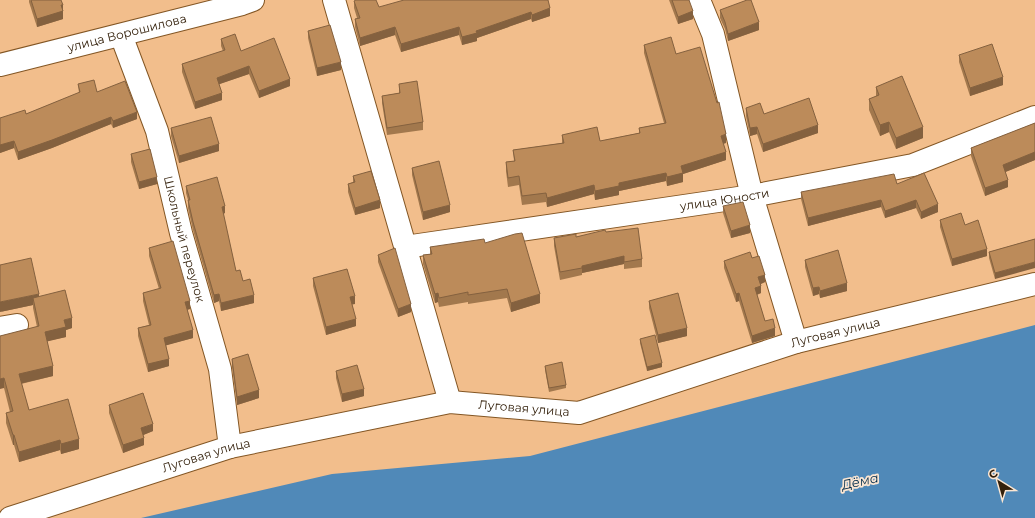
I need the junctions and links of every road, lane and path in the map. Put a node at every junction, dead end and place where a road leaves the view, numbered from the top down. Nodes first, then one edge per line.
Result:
1 (334, 0) edge
2 (699, 0) edge
3 (245, 1) edge
4 (121, 35) junction
5 (0, 65) edge
6 (1035, 117) edge
7 (752, 196) junction
8 (405, 247) junction
9 (1035, 284) edge
10 (796, 342) junction
11 (450, 402) junction
12 (230, 447) junction
13 (10, 518) edge

1 - 8 street
2 - 7 street
3 - 4 street, улица Ворошилова
4 - 5 street, улица Ворошилова
4 - 12 street, Школьный переулок
6 - 7 street, улица Юности
7 - 8 street, улица Юности
7 - 10 street
8 - 11 street
9 - 10 street, Луговая улица
10 - 11 street, Луговая улица
11 - 12 street, Луговая улица
12 - 13 street, Луговая улица

